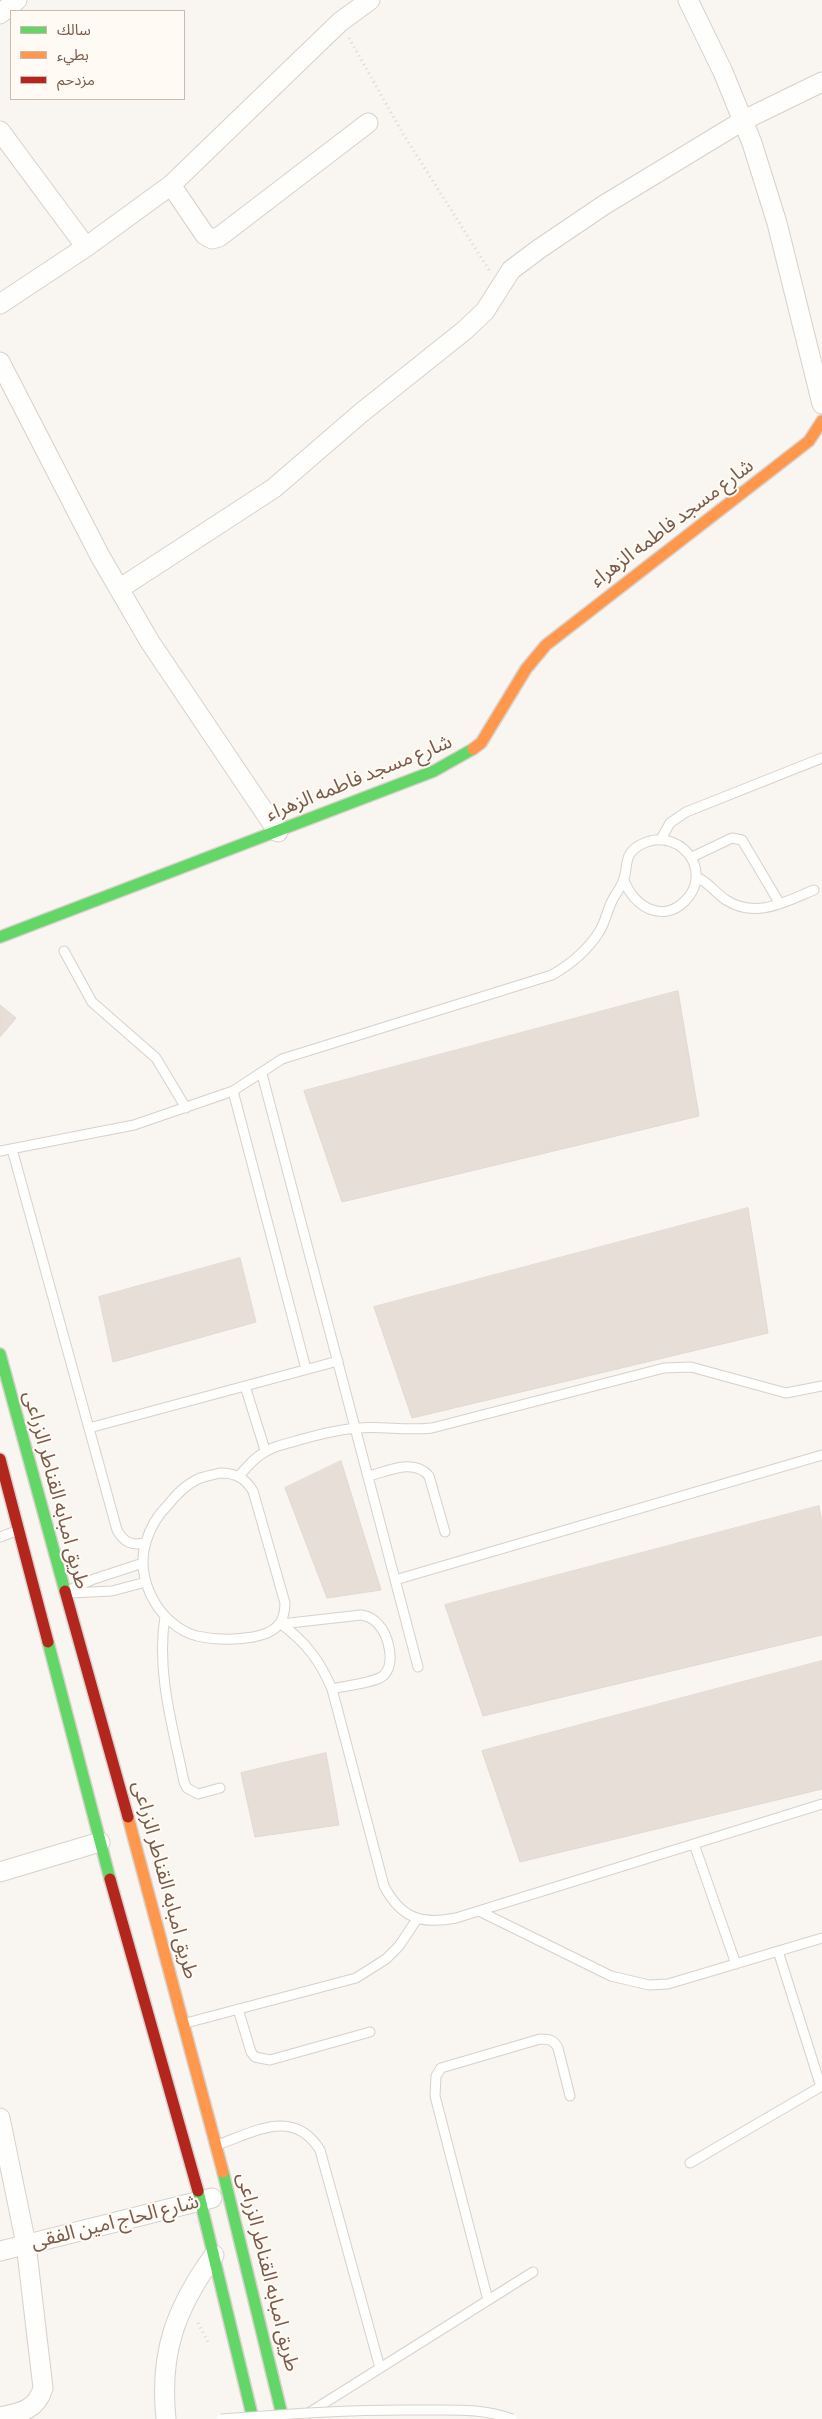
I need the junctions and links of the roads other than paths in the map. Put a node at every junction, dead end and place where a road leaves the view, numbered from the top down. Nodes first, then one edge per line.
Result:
1 (18, 0) edge
2 (370, 0) edge
3 (688, 0) edge
4 (0, 14) edge
5 (822, 82) edge
6 (744, 120) junction
7 (368, 123) dead end
8 (0, 131) edge
9 (171, 185) junction
10 (86, 246) junction
11 (0, 304) edge
12 (0, 362) edge
13 (822, 404) edge
14 (822, 421) edge
15 (119, 589) junction
16 (822, 758) edge
17 (278, 832) junction
18 (661, 839) junction
19 (692, 857) junction
20 (696, 877) junction
21 (624, 880) junction
22 (814, 890) dead end
23 (780, 904) junction
24 (0, 937) edge
25 (64, 951) dead end
26 (262, 1074) junction
27 (233, 1091) junction
28 (186, 1108) junction
29 (12, 1149) junction
30 (0, 1151) edge
31 (0, 1354) edge
32 (338, 1361) junction
33 (306, 1369) junction
34 (244, 1386) junction
35 (822, 1386) edge
36 (89, 1428) junction
37 (356, 1428) junction
38 (265, 1450) junction
39 (822, 1455) edge
40 (1, 1467) edge
41 (239, 1476) junction
42 (368, 1476) junction
43 (18, 1530) junction
44 (445, 1532) dead end
45 (0, 1537) edge
46 (145, 1543) junction
47 (143, 1563) junction
48 (395, 1580) junction
49 (146, 1582) junction
50 (51, 1598) junction
51 (165, 1616) junction
52 (281, 1624) junction
53 (418, 1667) dead end
54 (332, 1689) junction
55 (220, 1788) dead end
56 (822, 1804) edge
57 (100, 1842) junction
58 (694, 1844) junction
59 (0, 1872) edge
60 (479, 1911) junction
61 (418, 1919) junction
62 (822, 1938) edge
63 (778, 1951) junction
64 (736, 1964) junction
65 (238, 2010) junction
66 (185, 2024) junction
67 (370, 2032) dead end
68 (821, 2086) edge
69 (570, 2096) dead end
70 (0, 2118) edge
71 (218, 2145) junction
72 (690, 2163) dead end
73 (230, 2194) junction
74 (201, 2200) junction
75 (26, 2244) junction
76 (0, 2251) edge
77 (214, 2255) junction
78 (532, 2272) dead end
79 (488, 2300) junction
80 (380, 2368) junction
81 (0, 2417) edge
82 (166, 2419) edge
83 (221, 2419) edge
84 (253, 2419) edge
85 (283, 2419) edge
86 (299, 2419) edge
87 (512, 2419) edge

1 - 4 street
2 - 9 street
3 - 6 street
5 - 6 street
6 - 13 street
6 - 15 street
7 - 9 street
8 - 10 street
9 - 10 street
10 - 11 street
12 - 15 street
14 - 17 main road, شارع مسجد فاطمه الزهراء
15 - 17 street
16 - 18 lane
17 - 24 main road, شارع مسجد فاطمه الزهراء
18 - 19 lane
18 - 21 lane
19 - 20 lane
19 - 23 lane
20 - 21 lane
20 - 23 lane
21 - 26 lane
22 - 23 lane
25 - 28 lane
26 - 27 lane
26 - 32 lane
27 - 28 lane
27 - 33 lane
28 - 29 lane
29 - 30 lane
29 - 36 lane
31 - 50 main road, طريق امبابه القناطر الزراعى
32 - 33 lane
32 - 37 lane
33 - 34 lane
34 - 36 lane
34 - 38 lane
35 - 37 lane
36 - 46 lane
37 - 38 lane
37 - 42 lane
38 - 41 lane
39 - 48 lane
40 - 43 main road, طريق امبابه القناطر الزراعى
41 - 46 lane
41 - 52 lane
42 - 44 lane
42 - 48 lane
43 - 45 lane
43 - 50 main road, طريق امبابه القناطر الزراعى
46 - 47 lane
47 - 49 lane
47 - 50 lane
48 - 53 lane
49 - 50 lane
49 - 51 lane
50 - 57 main road, طريق امبابه القناطر الزراعى
50 - 66 main road, طريق امبابه القناطر الزراعى
51 - 52 lane
51 - 55 lane
52 - 54 lane
52 - 54 lane
54 - 61 lane
56 - 58 lane
57 - 59 street
57 - 74 main road, طريق امبابه القناطر الزراعى
58 - 60 lane
58 - 64 lane
60 - 61 lane
60 - 64 lane
61 - 65 lane
62 - 63 lane
63 - 64 lane
63 - 68 lane
65 - 66 lane
65 - 67 lane
66 - 71 main road, طريق امبابه القناطر الزراعى
68 - 72 lane
69 - 79 lane
70 - 75 street
71 - 73 main road, طريق امبابه القناطر الزراعى
71 - 80 lane
73 - 74 street, شارع الحاج امين الفقى
73 - 85 main road, طريق امبابه القناطر الزراعى
74 - 75 street, شارع الحاج امين الفقى
74 - 77 main road, طريق امبابه القناطر الزراعى
75 - 76 street, شارع الحاج امين الفقى
75 - 81 street
77 - 82 street
77 - 84 main road, طريق امبابه القناطر الزراعى
78 - 79 lane
79 - 80 lane
80 - 86 lane
83 - 87 lane, bridge

